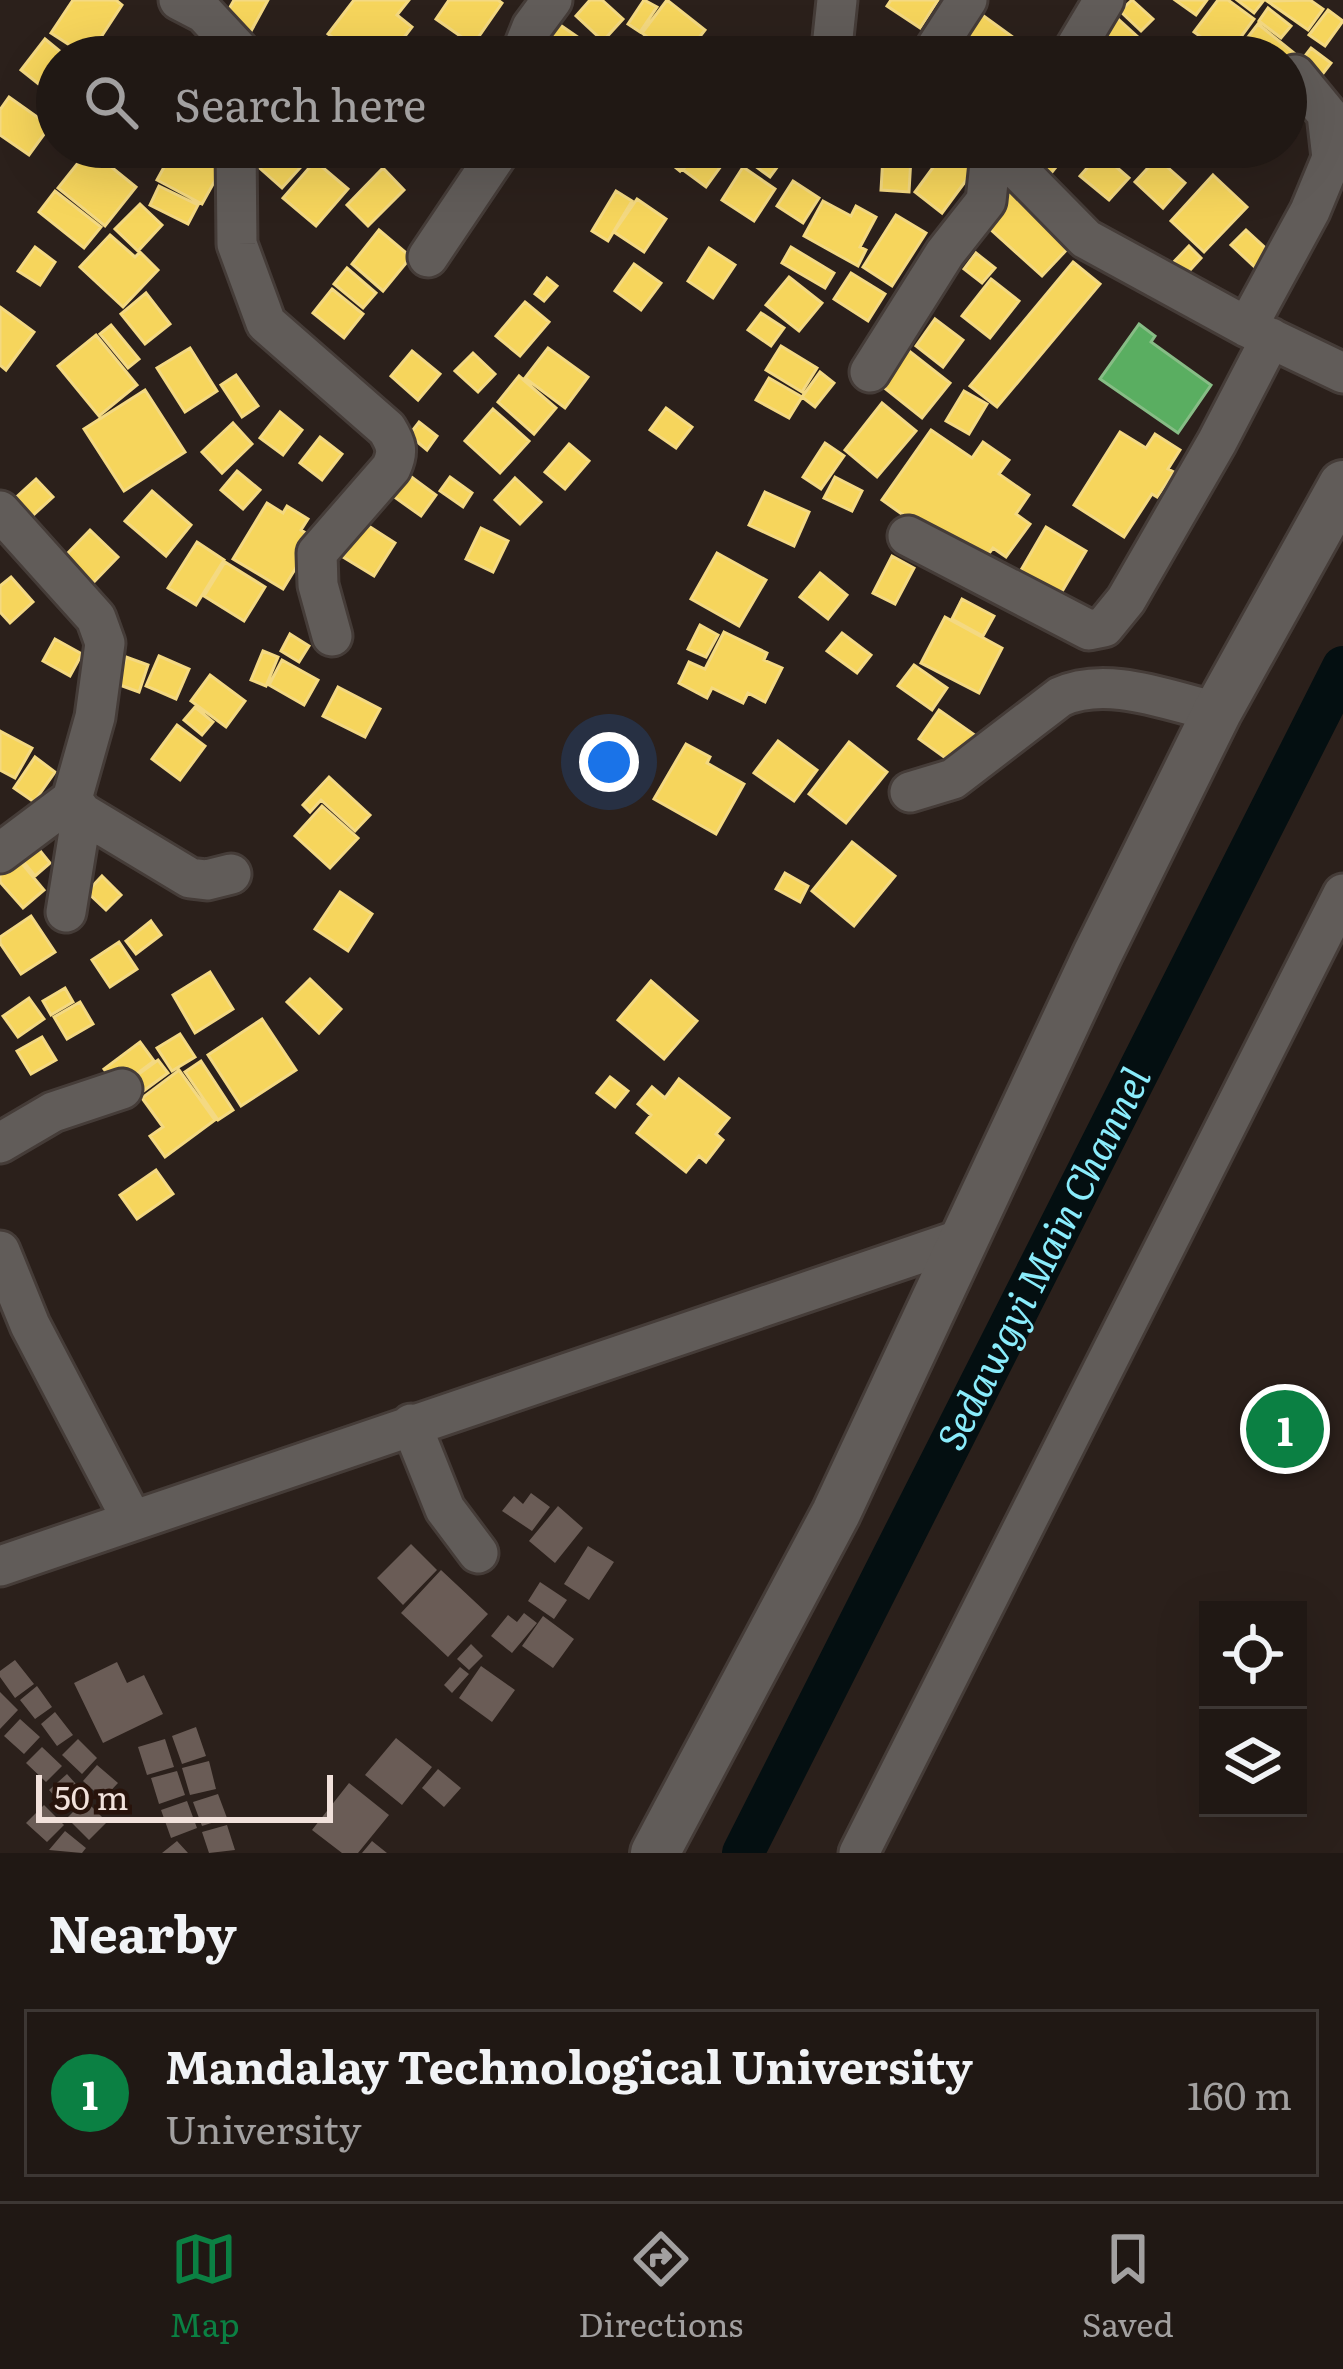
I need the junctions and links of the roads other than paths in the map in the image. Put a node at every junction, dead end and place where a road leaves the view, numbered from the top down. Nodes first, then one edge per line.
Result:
1 (179, 0) edge
2 (552, 0) edge
3 (837, 0) edge
4 (967, 0) edge
5 (1104, 0) edge
6 (225, 36) edge
7 (528, 36) edge
8 (833, 36) edge
9 (944, 36) edge
10 (1083, 36) edge
11 (1307, 90) edge
12 (236, 168) edge
13 (488, 168) edge
14 (992, 168) edge
15 (1008, 168) edge
16 (428, 257) dead end
17 (1259, 333) junction
18 (870, 372) dead end
19 (1343, 373) edge
20 (1343, 485) edge
21 (0, 512) edge
22 (908, 536) dead end
23 (332, 636) dead end
24 (1217, 712) junction
25 (910, 792) dead end
26 (77, 806) junction
27 (0, 853) edge
28 (231, 874) dead end
29 (1343, 893) edge
30 (66, 912) dead end
31 (122, 1089) dead end
32 (0, 1143) edge
33 (965, 1238) junction
34 (0, 1251) edge
35 (411, 1424) junction
36 (131, 1518) junction
37 (478, 1553) dead end
38 (0, 1566) edge
39 (655, 1853) edge
40 (859, 1853) edge

1 - 6 street
2 - 7 street
3 - 8 street
4 - 9 street
5 - 10 street
11 - 17 street
12 - 23 street
13 - 16 street
14 - 18 street
15 - 17 street
17 - 19 street
17 - 22 street
20 - 24 street
21 - 26 street
24 - 25 street
24 - 33 street
26 - 27 street
26 - 28 street
26 - 30 street
29 - 40 street
31 - 32 street
33 - 35 street
33 - 39 street
34 - 36 street
35 - 36 street
35 - 37 street
36 - 38 street

